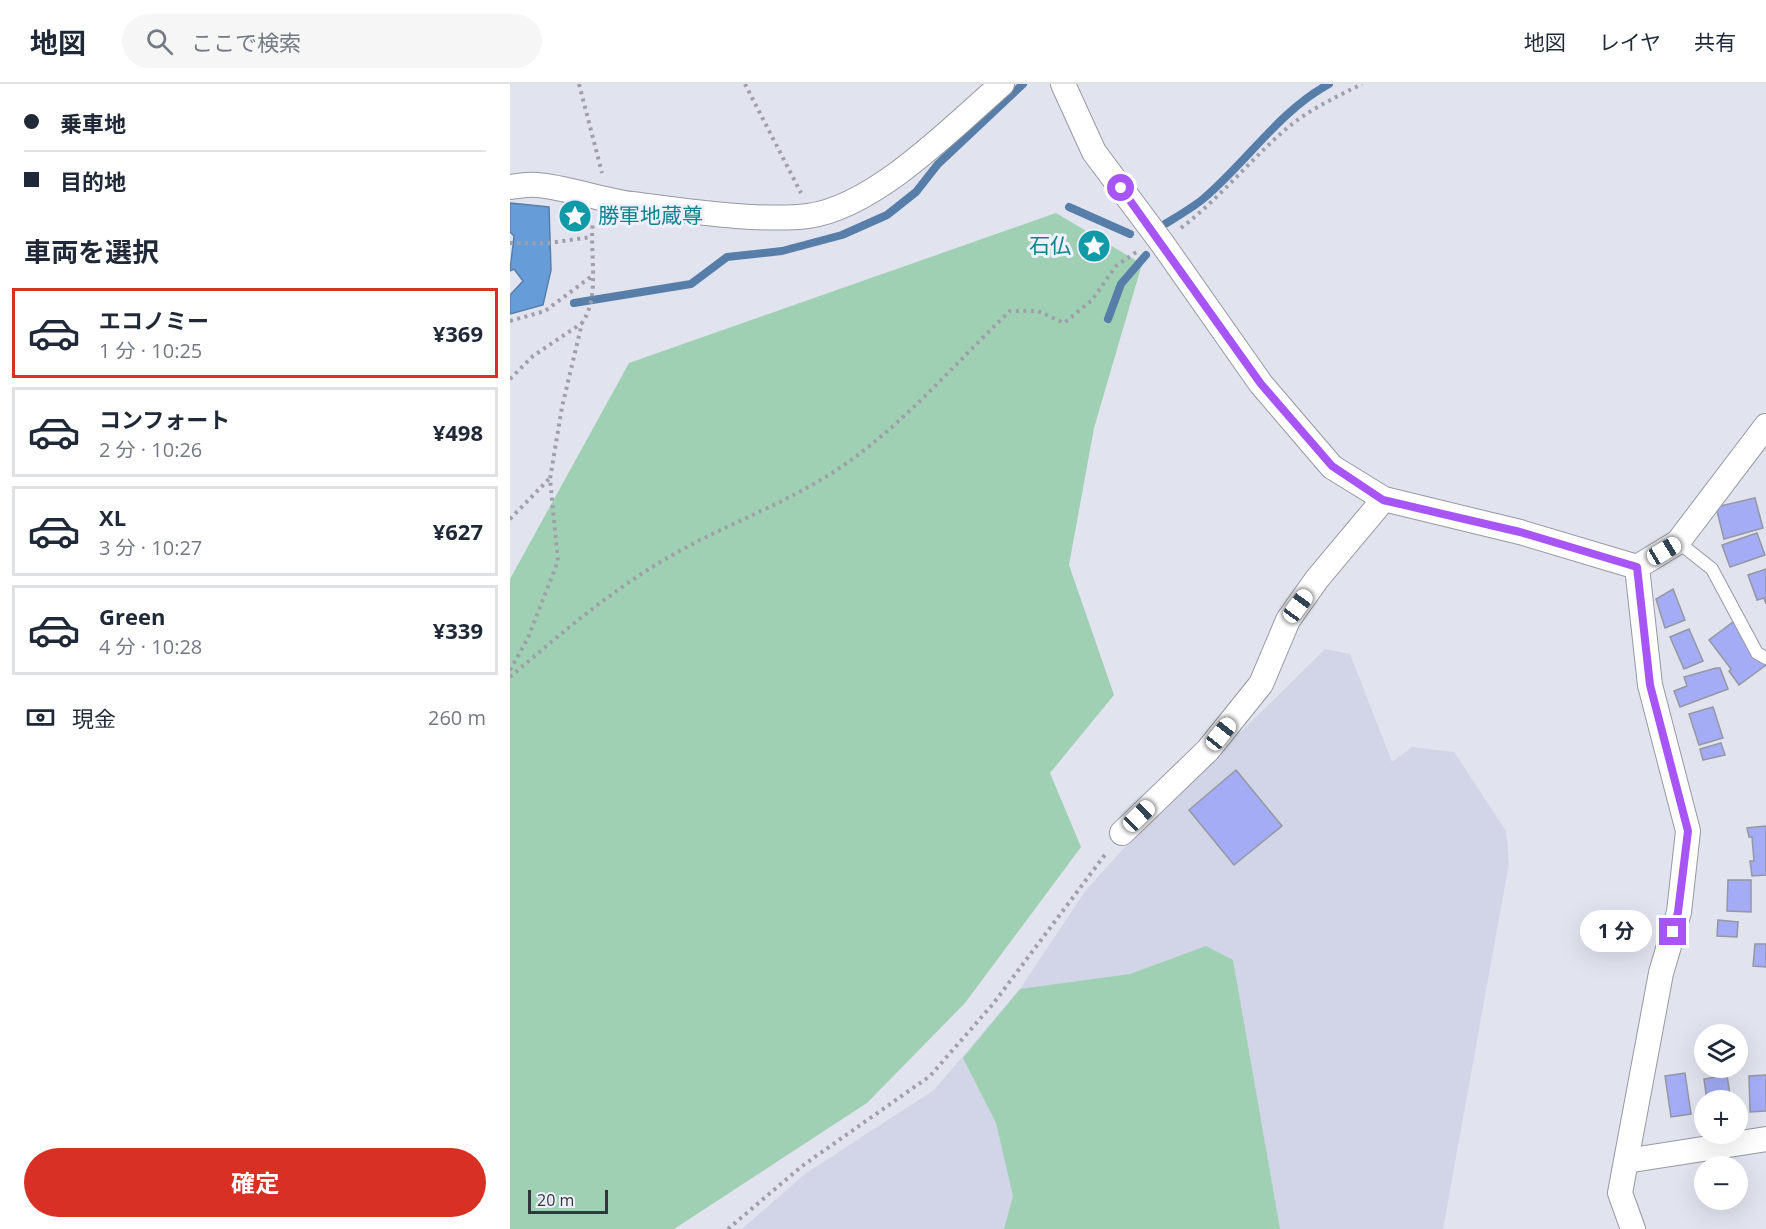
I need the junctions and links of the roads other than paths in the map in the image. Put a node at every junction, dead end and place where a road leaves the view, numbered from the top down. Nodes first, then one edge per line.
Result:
1 (1002, 84) edge
2 (1062, 84) edge
3 (510, 187) edge
4 (1766, 426) edge
5 (1383, 500) junction
6 (1678, 543) junction
7 (1637, 567) junction
8 (1766, 658) edge
9 (1122, 833) road end
10 (1766, 1139) edge
11 (1626, 1161) junction
12 (1634, 1229) edge

1 - 3 street
2 - 5 street
4 - 6 street
5 - 7 street
5 - 9 street
6 - 7 street
6 - 8 lane
7 - 11 street
10 - 11 street
11 - 12 street

